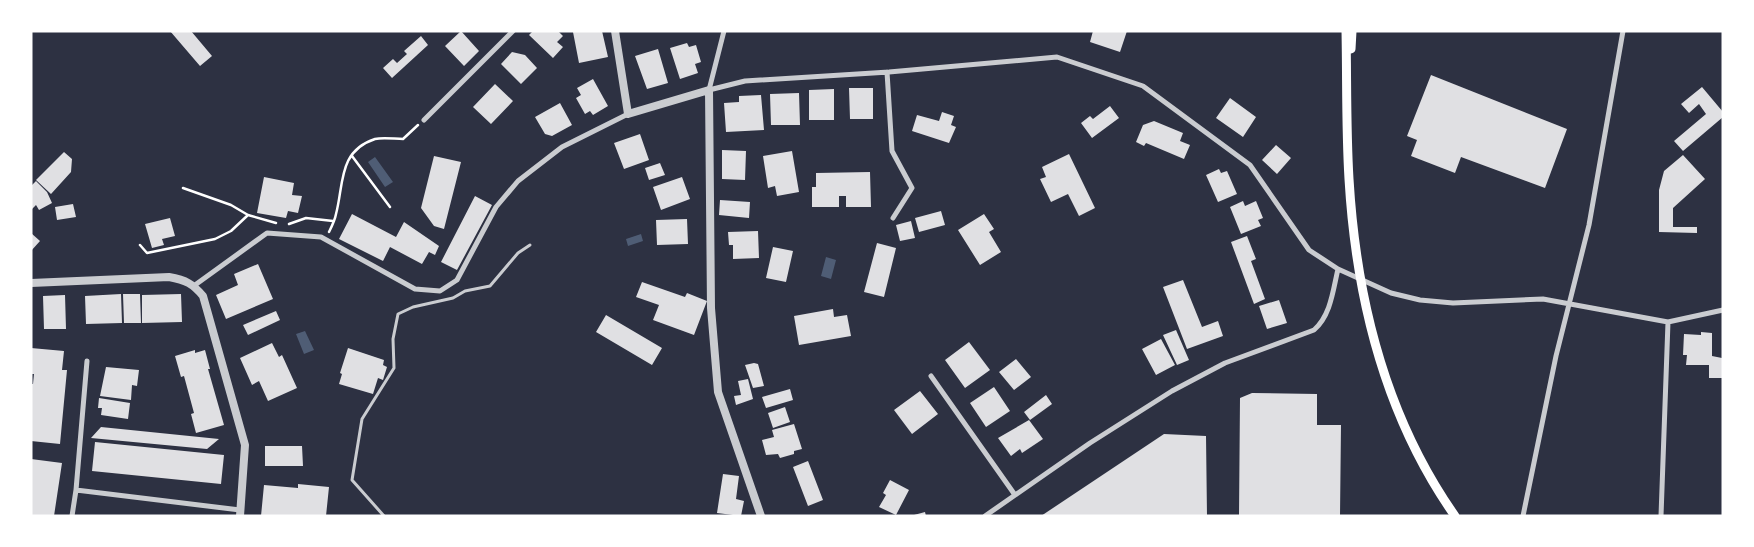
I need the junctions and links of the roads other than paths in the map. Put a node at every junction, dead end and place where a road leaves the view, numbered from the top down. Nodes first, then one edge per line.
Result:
1 (514, 31) edge
2 (614, 31) edge
3 (724, 31) edge
4 (1346, 31) edge
5 (1352, 31) edge
6 (1623, 31) edge
7 (886, 72) junction
8 (709, 90) junction
9 (1348, 107) junction
10 (628, 114) junction
11 (424, 120) road end
12 (894, 218) dead end
13 (530, 245) dead end
14 (1338, 268) junction
15 (31, 283) edge
16 (195, 285) junction
17 (1569, 304) junction
18 (1723, 310) edge
19 (1668, 322) junction
20 (87, 361) dead end
21 (931, 376) dead end
22 (76, 490) junction
23 (1015, 495) junction
24 (240, 513) edge
25 (72, 516) edge
26 (384, 516) edge
27 (761, 516) edge
28 (985, 516) edge
29 (1455, 516) edge
30 (1523, 516) edge
31 (1661, 516) edge

1 - 11 street
2 - 10 street
3 - 8 street
4 - 9 main road
5 - 9 main road
6 - 17 street
7 - 8 street
7 - 12 street
7 - 14 street
8 - 10 street
8 - 27 street
9 - 29 main road
10 - 16 street
13 - 26 lane
14 - 17 street
14 - 23 street
15 - 16 street
16 - 24 street
17 - 19 street
17 - 30 street
18 - 19 street
19 - 31 street
20 - 22 street
21 - 23 street
22 - 24 street
22 - 25 street
23 - 28 street

